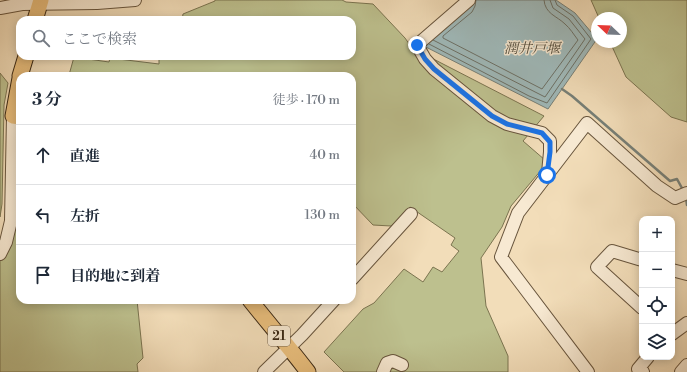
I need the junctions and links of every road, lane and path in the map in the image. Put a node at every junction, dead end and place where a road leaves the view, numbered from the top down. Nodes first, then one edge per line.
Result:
1 (135, 0) edge
2 (469, 0) edge
3 (40, 2) edge
4 (0, 8) edge
5 (36, 16) edge
6 (25, 60) edge
7 (21, 72) edge
8 (16, 92) edge
9 (16, 116) edge
10 (547, 175) junction
11 (687, 193) edge
12 (411, 214) dead end
13 (0, 254) edge
14 (639, 259) edge
15 (675, 271) edge
16 (687, 274) edge
17 (356, 275) edge
18 (253, 304) edge
19 (330, 304) edge
20 (639, 305) edge
21 (687, 323) edge
22 (675, 332) edge
23 (289, 347) junction
24 (646, 360) edge
25 (402, 365) dead end
26 (687, 365) edge
27 (264, 372) edge
28 (308, 372) edge
29 (383, 372) edge
30 (588, 372) edge
31 (643, 372) edge
32 (680, 372) edge

1 - 3 street
2 - 10 street
3 - 4 street
3 - 5 main road
6 - 7 main road
8 - 9 main road
9 - 13 street
10 - 11 street
10 - 30 street
12 - 17 street
14 - 20 street
15 - 16 street
18 - 23 main road, 21
19 - 23 street
21 - 22 street
23 - 27 street
23 - 28 main road, 21
24 - 31 street
25 - 29 street
26 - 32 street

